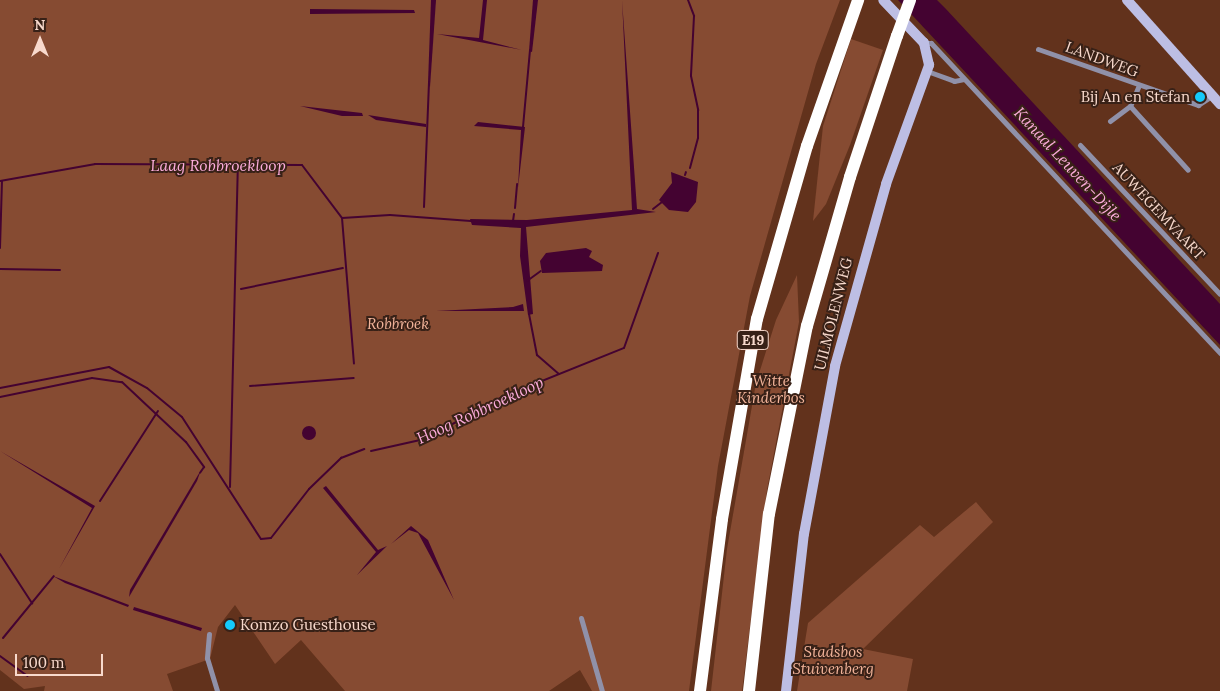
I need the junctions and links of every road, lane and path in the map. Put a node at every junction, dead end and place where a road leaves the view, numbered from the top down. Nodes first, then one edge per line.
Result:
1 (858, 0) edge
2 (883, 0) edge
3 (910, 0) edge
4 (1127, 0) edge
5 (924, 43) junction
6 (1038, 49) dead end
7 (927, 70) junction
8 (964, 79) junction
9 (1139, 85) junction
10 (1213, 95) junction
11 (1220, 104) edge
12 (1130, 106) junction
13 (1110, 121) dead end
14 (1080, 145) dead end
15 (1188, 170) dead end
16 (1220, 294) edge
17 (1220, 353) edge
18 (581, 618) dead end
19 (209, 634) dead end
20 (217, 691) edge
21 (602, 691) edge
22 (700, 691) edge
23 (750, 691) edge
24 (786, 691) edge

1 - 22 highway, E19
2 - 5 main road
3 - 23 highway, bridge
4 - 10 main road
5 - 7 main road, UILMOLENWEG
5 - 8 street
6 - 9 street, LANDWEG
7 - 8 street
7 - 24 main road, UILMOLENWEG
8 - 17 street
9 - 10 street, LANDWEG
9 - 12 street
10 - 11 main road
12 - 13 street
12 - 15 street
14 - 16 street, AUWEGEMVAART
18 - 21 street
19 - 20 street

